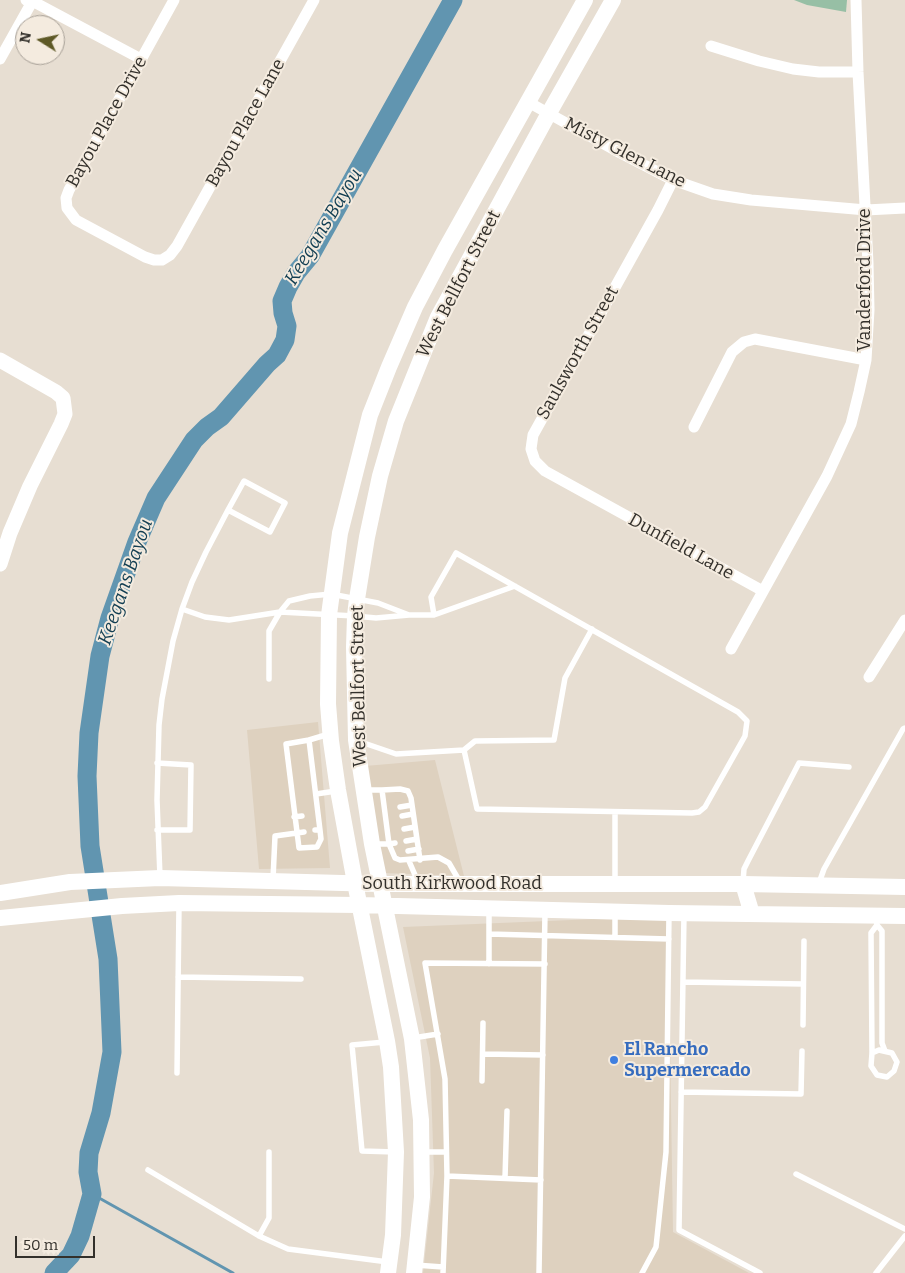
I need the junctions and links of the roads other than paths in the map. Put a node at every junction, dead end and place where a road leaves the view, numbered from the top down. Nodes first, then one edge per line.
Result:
1 (30, 0) edge
2 (174, 0) edge
3 (314, 0) edge
4 (585, 0) edge
5 (613, 0) edge
6 (856, 0) edge
7 (711, 46) dead end
8 (0, 58) edge
9 (141, 60) junction
10 (858, 72) junction
11 (528, 102) junction
12 (549, 113) junction
13 (673, 180) junction
14 (905, 208) edge
15 (866, 210) junction
16 (177, 246) joint
17 (0, 360) edge
18 (866, 360) junction
19 (389, 367) junction
20 (414, 376) junction
21 (694, 427) dead end
22 (356, 469) junction
23 (380, 476) junction
24 (599, 501) joint
25 (228, 510) junction
26 (0, 564) edge
27 (516, 586) junction
28 (763, 591) junction
29 (331, 594) junction
30 (357, 599) junction
31 (182, 609) junction
32 (280, 612) junction
33 (330, 615) junction
34 (409, 615) junction
35 (434, 615) junction
36 (355, 616) junction
37 (905, 620) edge
38 (592, 629) junction
39 (732, 650) dead end
40 (869, 677) dead end
41 (269, 679) dead end
42 (905, 728) edge
43 (330, 734) junction
44 (309, 740) junction
45 (356, 740) junction
46 (464, 750) junction
47 (157, 763) junction
48 (849, 766) dead end
49 (297, 774) dead end
50 (290, 775) junction
51 (298, 789) dead end
52 (291, 790) junction
53 (338, 790) junction
54 (363, 790) junction
55 (382, 790) junction
56 (314, 794) junction
57 (300, 803) dead end
58 (293, 804) junction
59 (412, 805) junction
60 (400, 807) dead end
61 (615, 813) junction
62 (413, 814) junction
63 (302, 816) dead end
64 (402, 816) dead end
65 (294, 817) junction
66 (415, 827) junction
67 (404, 829) dead end
68 (157, 830) junction
69 (304, 832) dead end
70 (296, 833) junction
71 (417, 839) junction
72 (406, 841) dead end
73 (392, 843) junction
74 (372, 844) junction
75 (419, 849) junction
76 (408, 851) dead end
77 (420, 860) junction
78 (410, 861) junction
79 (160, 878) junction
80 (178, 879) junction
81 (273, 881) junction
82 (354, 883) junction
83 (379, 884) junction
84 (419, 884) junction
85 (462, 884) junction
86 (615, 884) junction
87 (743, 884) junction
88 (818, 886) junction
89 (875, 887) junction
90 (905, 887) edge
91 (0, 893) edge
92 (179, 904) junction
93 (359, 905) junction
94 (384, 906) junction
95 (489, 909) junction
96 (545, 910) junction
97 (615, 911) junction
98 (677, 913) junction
99 (752, 914) junction
100 (905, 916) edge
101 (0, 918) edge
102 (876, 920) junction
103 (489, 934) junction
104 (545, 935) junction
105 (615, 937) junction
106 (669, 939) junction
107 (804, 941) dead end
108 (489, 964) junction
109 (545, 964) junction
110 (178, 977) junction
111 (301, 979) dead end
112 (683, 982) junction
113 (803, 984) junction
114 (483, 1024) dead end
115 (803, 1025) dead end
116 (438, 1034) junction
117 (412, 1039) junction
118 (387, 1042) junction
119 (802, 1051) dead end
120 (885, 1051) junction
121 (872, 1053) junction
122 (483, 1054) junction
123 (543, 1055) junction
124 (177, 1073) dead end
125 (482, 1081) dead end
126 (681, 1092) junction
127 (507, 1111) dead end
128 (270, 1152) dead end
129 (396, 1152) junction
130 (422, 1152) junction
131 (446, 1152) junction
132 (148, 1170) dead end
133 (796, 1174) dead end
134 (447, 1176) junction
135 (505, 1178) junction
136 (541, 1180) junction
137 (905, 1229) edge
138 (259, 1236) junction
139 (905, 1236) edge
140 (389, 1267) edge
141 (414, 1269) edge
142 (443, 1270) edge
143 (540, 1273) edge
144 (642, 1273) edge
145 (760, 1273) edge
146 (876, 1273) edge

1 - 8 street
1 - 9 street
2 - 9 street, Bayou Place Drive
3 - 16 street, Bayou Place Lane
4 - 11 main road, West Bellfort Street
5 - 12 main road, West Bellfort Street
6 - 10 street, Vanderford Drive
7 - 10 street
9 - 16 street, Bayou Place Drive
10 - 15 street, Vanderford Drive
11 - 12 street, Misty Glen Lane
11 - 19 main road, West Bellfort Street
12 - 13 street, Misty Glen Lane
12 - 20 main road, West Bellfort Street
13 - 15 street, Misty Glen Lane
13 - 24 street, Saulsworth Street
14 - 15 street, Misty Glen Lane
15 - 18 street, Vanderford Drive
17 - 26 street
18 - 21 street
18 - 28 street, Vanderford Drive
19 - 20 main road
19 - 22 main road, West Bellfort Street
20 - 23 main road, West Bellfort Street
22 - 23 main road
22 - 29 main road, West Bellfort Street
23 - 30 main road, West Bellfort Street
24 - 28 street, Dunfield Lane
25 - 25 lane
25 - 31 lane
27 - 35 lane
27 - 35 lane
27 - 38 lane
28 - 39 street, Vanderford Drive
29 - 30 lane
29 - 32 lane
29 - 33 main road, West Bellfort Street
30 - 34 lane
30 - 36 main road, West Bellfort Street
31 - 32 lane
31 - 47 lane
32 - 33 lane
32 - 41 lane
33 - 36 lane
33 - 43 main road, West Bellfort Street
34 - 35 lane
34 - 36 lane
36 - 45 main road, West Bellfort Street
37 - 40 street
38 - 46 lane
38 - 61 lane
42 - 88 lane
43 - 44 lane
43 - 53 main road, West Bellfort Street
44 - 50 lane
44 - 56 lane
45 - 46 lane
45 - 54 main road, West Bellfort Street
46 - 61 lane
47 - 68 lane
47 - 68 lane
48 - 87 lane
49 - 50 lane
50 - 52 lane
51 - 52 lane
52 - 58 lane
53 - 56 lane
53 - 82 main road, West Bellfort Street
54 - 55 lane
54 - 74 main road, West Bellfort Street
55 - 59 lane
55 - 73 lane
56 - 70 lane
57 - 58 lane
58 - 65 lane
59 - 60 lane
59 - 62 lane
61 - 86 lane
62 - 64 lane
62 - 66 lane
63 - 65 lane
65 - 70 lane
66 - 67 lane
66 - 71 lane
68 - 79 lane
69 - 70 lane
70 - 81 lane
71 - 72 lane
71 - 75 lane
73 - 74 lane
73 - 78 lane
74 - 83 main road, West Bellfort Street
75 - 76 lane
75 - 77 lane
77 - 78 lane
77 - 85 lane
78 - 84 lane
79 - 80 main road, South Kirkwood Road
79 - 91 main road, South Kirkwood Road
80 - 81 main road, South Kirkwood Road
80 - 92 main road
81 - 82 main road, South Kirkwood Road
82 - 83 main road, South Kirkwood Road
82 - 93 main road, West Bellfort Street
83 - 84 main road, South Kirkwood Road
83 - 94 main road, West Bellfort Street
84 - 85 main road, South Kirkwood Road
85 - 86 main road, South Kirkwood Road
86 - 87 main road, South Kirkwood Road
86 - 97 main road
87 - 88 main road, South Kirkwood Road
87 - 99 main road
88 - 89 main road, South Kirkwood Road
89 - 90 main road, South Kirkwood Road
89 - 102 main road
92 - 93 main road, South Kirkwood Road
92 - 101 main road, South Kirkwood Road
92 - 110 lane
93 - 94 main road, South Kirkwood Road
93 - 118 main road, West Bellfort Street
94 - 95 main road, South Kirkwood Road
94 - 117 main road, West Bellfort Street
95 - 96 main road, South Kirkwood Road
95 - 103 lane
96 - 97 main road, South Kirkwood Road
96 - 104 lane
97 - 98 main road, South Kirkwood Road
97 - 105 lane
98 - 99 main road, South Kirkwood Road
98 - 106 lane
98 - 112 lane
99 - 102 main road, South Kirkwood Road
100 - 102 main road, South Kirkwood Road
102 - 120 lane
102 - 121 lane
103 - 104 lane
103 - 108 lane
104 - 105 lane
104 - 109 lane
105 - 106 lane
106 - 144 lane
107 - 113 lane
108 - 109 lane
108 - 116 lane
109 - 123 lane
110 - 111 lane
110 - 124 lane
112 - 113 lane
112 - 126 lane
113 - 115 lane
114 - 122 lane
116 - 117 lane
116 - 131 lane
117 - 118 main road
117 - 130 main road, West Bellfort Street
118 - 129 main road, West Bellfort Street
118 - 129 lane
119 - 126 lane
120 - 121 lane
120 - 121 lane
122 - 123 lane
122 - 125 lane
123 - 136 lane
126 - 145 lane
127 - 135 lane
128 - 138 lane
129 - 130 main road
129 - 140 main road, West Bellfort Street
130 - 131 lane
130 - 141 main road, West Bellfort Street
131 - 134 lane
132 - 138 lane
133 - 137 lane
134 - 135 lane
134 - 142 lane
135 - 136 lane
136 - 143 lane
138 - 140 lane
139 - 146 lane
140 - 141 main road
141 - 142 lane

